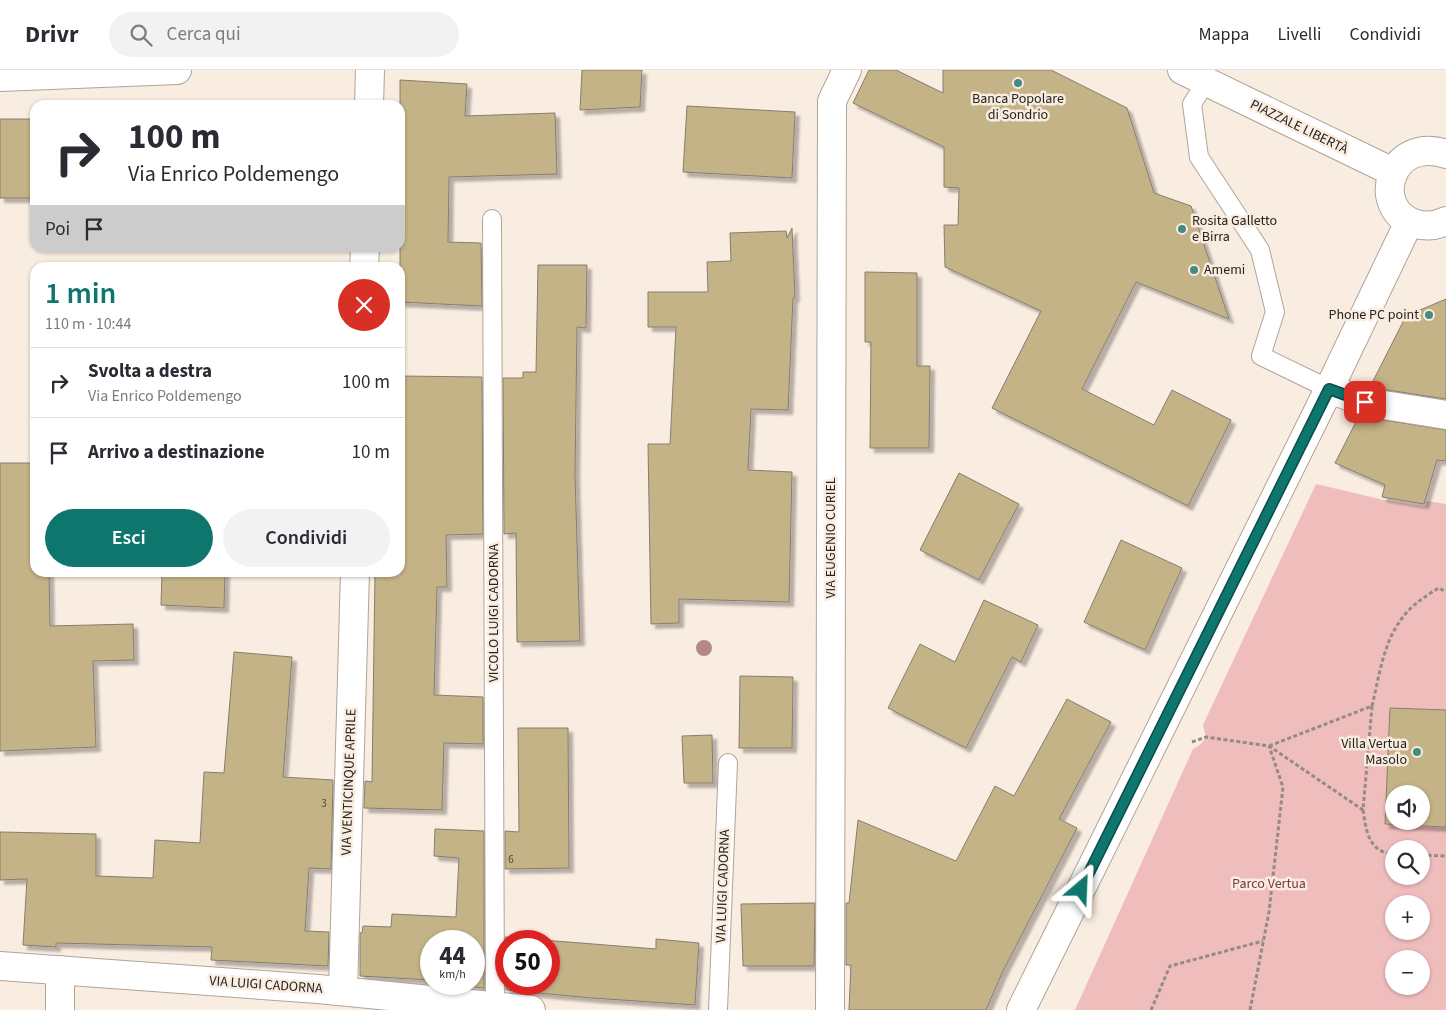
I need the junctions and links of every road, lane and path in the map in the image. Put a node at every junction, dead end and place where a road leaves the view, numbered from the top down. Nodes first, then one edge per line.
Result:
1 (177, 70) edge
2 (370, 70) edge
3 (847, 70) edge
4 (1182, 70) edge
5 (0, 77) edge
6 (1206, 82) junction
7 (369, 100) edge
8 (1444, 149) edge
9 (1393, 172) junction
10 (492, 219) dead end
11 (1446, 221) edge
12 (1409, 222) junction
13 (1329, 389) junction
14 (1446, 415) edge
15 (355, 577) edge
16 (1446, 592) edge
17 (1372, 706) junction
18 (1189, 743) dead end
19 (1269, 746) junction
20 (728, 763) dead end
21 (1363, 810) junction
22 (1385, 853) edge
23 (1430, 855) edge
24 (1446, 856) edge
25 (1264, 941) junction
26 (0, 966) edge
27 (60, 970) junction
28 (351, 998) edge
29 (495, 1006) junction
30 (60, 1010) edge
31 (531, 1010) edge
32 (718, 1010) edge
33 (830, 1010) edge
34 (1021, 1010) edge
35 (1151, 1010) edge
36 (1250, 1010) edge

1 - 5 street
2 - 7 street
3 - 33 street, VIA EUGENIO CURIEL
4 - 6 street, PIAZZALE LIBERTÀ
6 - 9 street, PIAZZALE LIBERTÀ
6 - 13 lane
8 - 9 street
9 - 12 street
10 - 29 lane, VICOLO LUIGI CADORNA
11 - 12 street
12 - 13 street
13 - 14 street
13 - 34 street
15 - 28 street, VIA VENTICINQUE APRILE
16 - 17 path
17 - 19 path
17 - 21 path
18 - 19 path
19 - 21 path
19 - 25 path
20 - 32 lane, VIA LUIGI CADORNA
21 - 22 path
23 - 24 path
25 - 35 path
25 - 36 path
26 - 27 street, VIA LUIGI CADORNA
27 - 28 street, VIA LUIGI CADORNA
27 - 30 street
28 - 29 street, VIA LUIGI CADORNA
29 - 31 street, VIA LUIGI CADORNA

